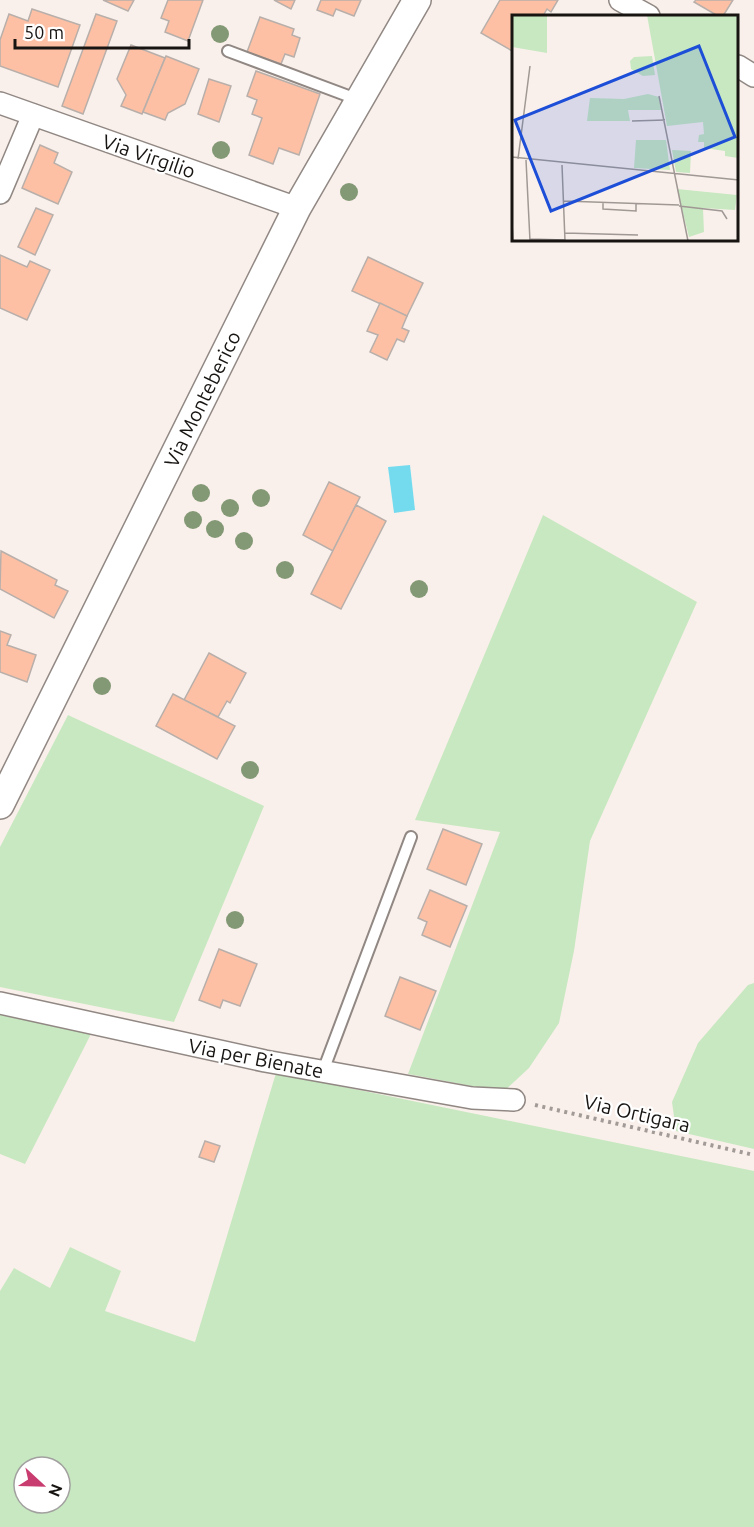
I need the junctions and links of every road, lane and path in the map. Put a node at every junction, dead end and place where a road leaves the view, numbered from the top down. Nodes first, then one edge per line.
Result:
1 (417, 0) edge
2 (620, 0) edge
3 (647, 15) edge
4 (228, 51) dead end
5 (739, 67) edge
6 (754, 76) edge
7 (359, 99) junction
8 (0, 103) edge
9 (33, 115) junction
10 (0, 193) edge
11 (297, 208) junction
12 (0, 805) edge
13 (411, 837) dead end
14 (0, 1004) edge
15 (323, 1071) junction
16 (514, 1100) joint
17 (754, 1155) edge

1 - 7 street, Via Monteberico
2 - 3 street
4 - 7 lane
5 - 6 street
7 - 11 street, Via Monteberico
8 - 9 street, Via Virgilio
9 - 10 street
9 - 11 street, Via Virgilio
11 - 12 street, Via Monteberico
13 - 15 lane
14 - 15 street, Via per Bienate
15 - 16 street, Via per Bienate
16 - 17 path, Via Ortigara

